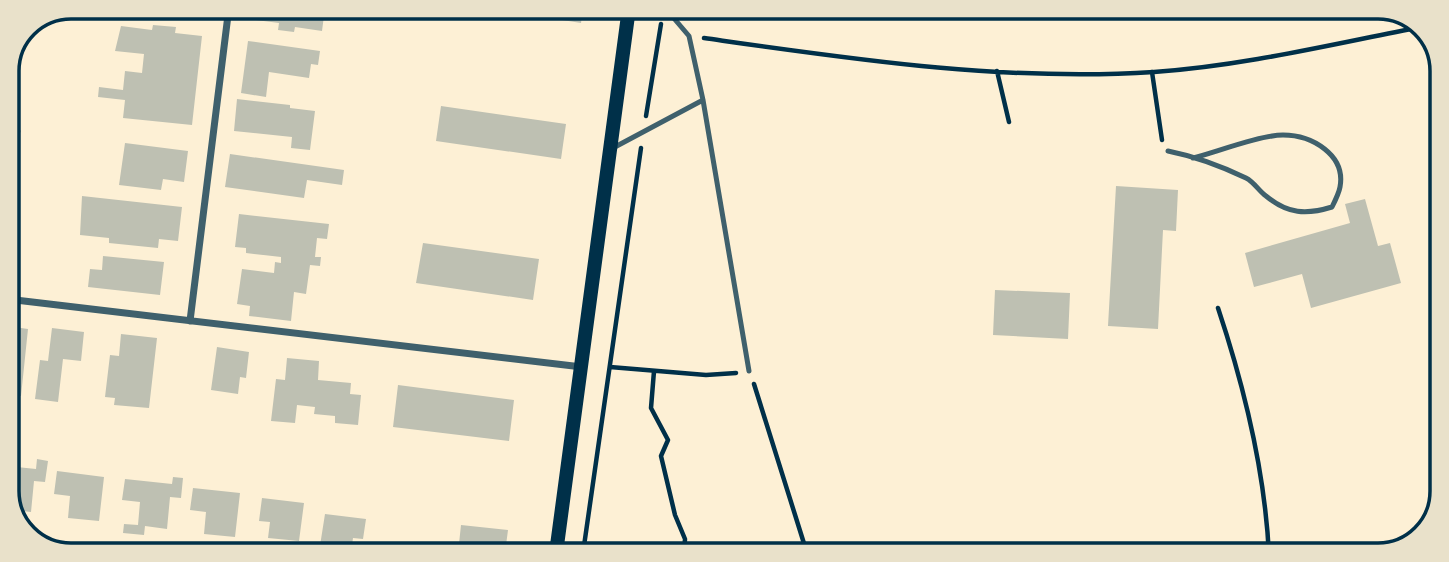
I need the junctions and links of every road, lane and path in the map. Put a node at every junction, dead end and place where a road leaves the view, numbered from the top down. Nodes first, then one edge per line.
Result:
1 (228, 19) edge
2 (628, 19) edge
3 (675, 19) edge
4 (661, 22) dead end
5 (1408, 29) edge
6 (689, 36) junction
7 (997, 71) junction
8 (1152, 72) junction
9 (703, 100) junction
10 (1009, 122) dead end
11 (644, 131) junction
12 (610, 149) junction
13 (1166, 151) joint
14 (1193, 158) junction
15 (19, 300) edge
16 (1218, 308) dead end
17 (190, 321) junction
18 (610, 367) junction
19 (583, 368) junction
20 (654, 371) junction
21 (749, 372) junction
22 (557, 543) edge
23 (584, 543) edge
24 (685, 543) edge
25 (803, 543) edge
26 (1268, 543) edge

1 - 17 street
2 - 12 main road
3 - 6 lane
4 - 11 path
5 - 8 path
6 - 7 path
6 - 9 lane
7 - 8 path
7 - 10 path
8 - 13 path
9 - 11 lane
9 - 21 lane
11 - 12 lane
11 - 18 path
12 - 19 main road
13 - 14 lane
14 - 14 lane
15 - 17 street
16 - 26 path
17 - 19 street
18 - 20 path
18 - 23 path
19 - 22 main road
20 - 21 path
20 - 24 path
21 - 25 path

